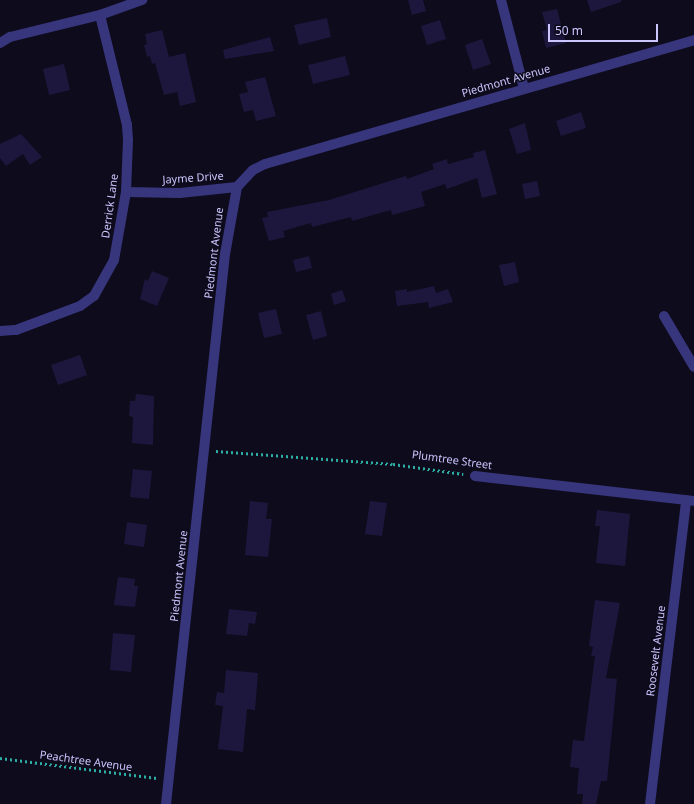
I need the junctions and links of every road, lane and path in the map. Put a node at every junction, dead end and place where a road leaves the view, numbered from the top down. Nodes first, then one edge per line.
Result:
1 (142, 0) edge
2 (501, 0) edge
3 (100, 15) junction
4 (694, 40) edge
5 (0, 43) edge
6 (524, 88) junction
7 (237, 187) junction
8 (126, 192) junction
9 (664, 316) dead end
10 (0, 331) edge
11 (694, 367) edge
12 (205, 451) junction
13 (475, 476) joint
14 (690, 501) edge
15 (0, 758) edge
16 (169, 780) junction
17 (166, 804) edge
18 (650, 804) edge

1 - 3 street
2 - 6 street
3 - 5 street
3 - 8 street, Derrick Lane
4 - 6 street, Piedmont Avenue
6 - 7 street, Piedmont Avenue
7 - 8 street, Jayme Drive
7 - 12 street, Piedmont Avenue
8 - 10 street, Derrick Lane
9 - 11 street
12 - 13 path, Plumtree Street
12 - 16 street, Piedmont Avenue
13 - 14 street, Plumtree Street
14 - 18 street, Roosevelt Avenue
15 - 16 path, Peachtree Avenue
16 - 17 street, Piedmont Avenue

